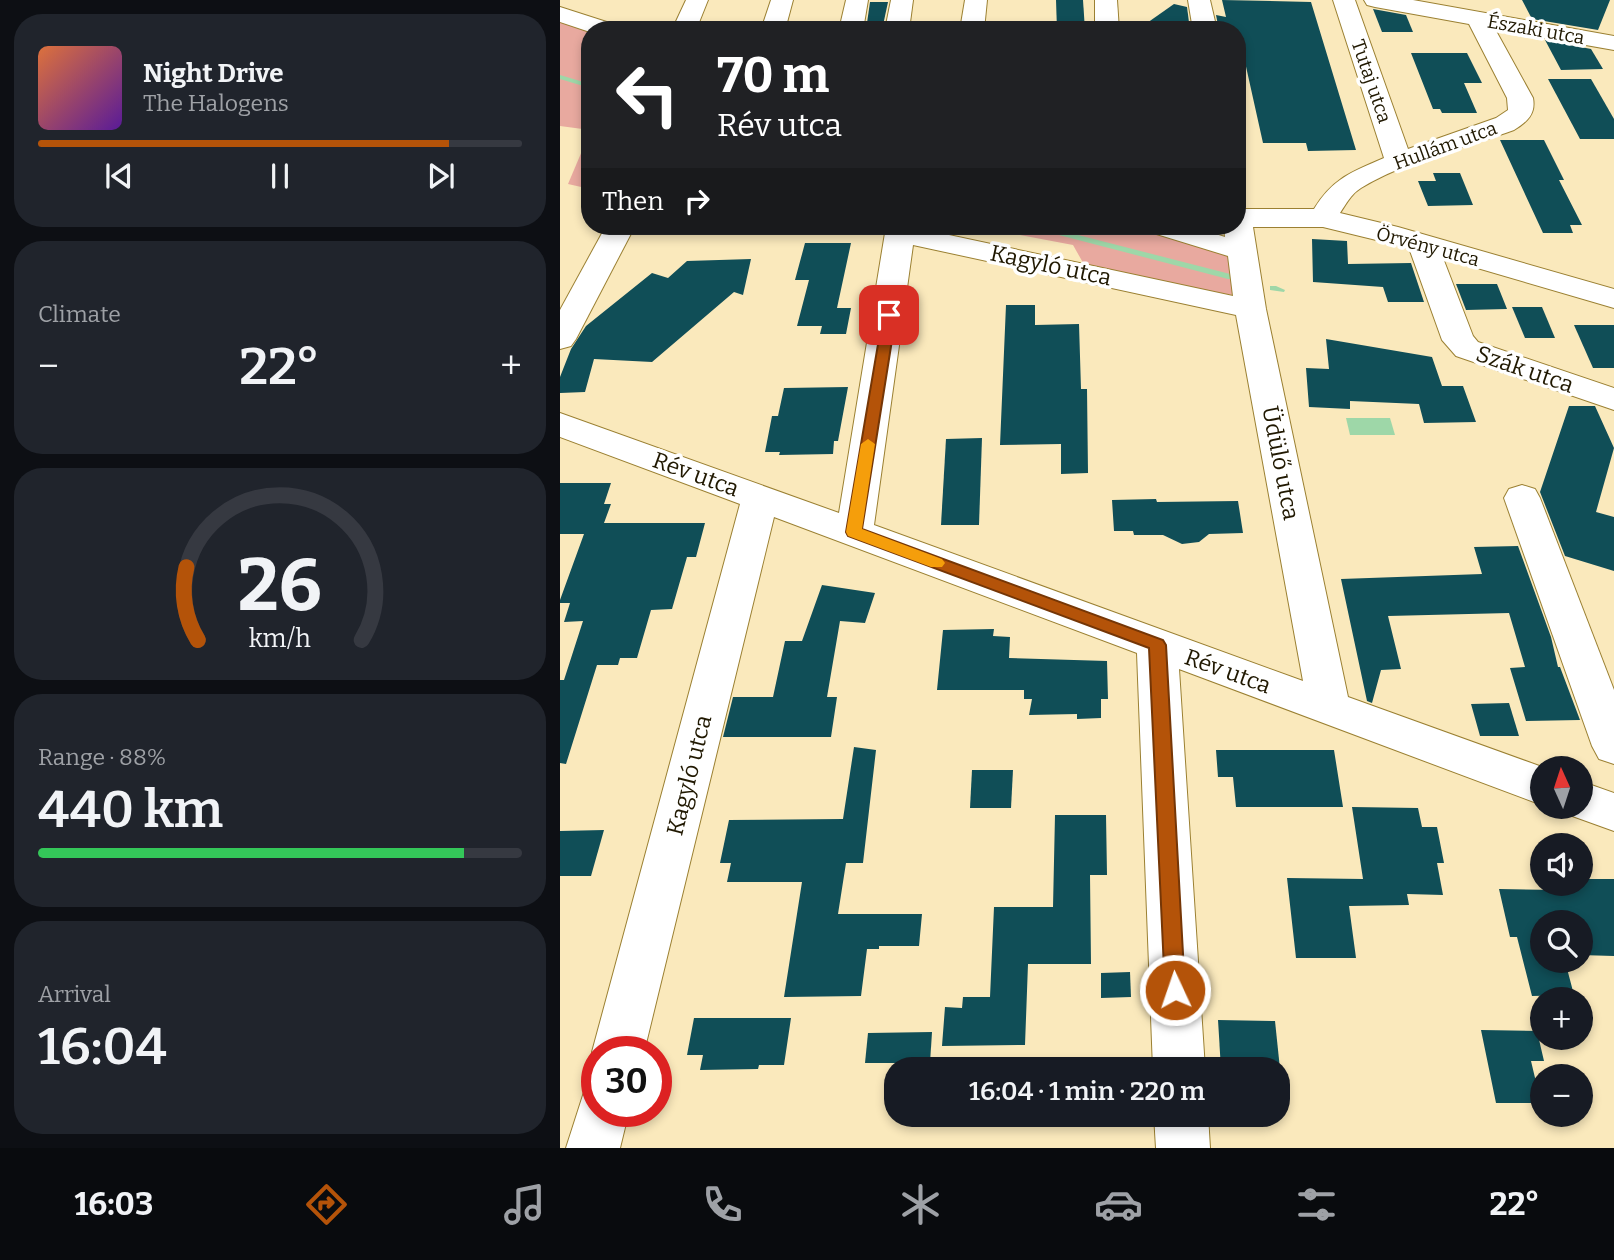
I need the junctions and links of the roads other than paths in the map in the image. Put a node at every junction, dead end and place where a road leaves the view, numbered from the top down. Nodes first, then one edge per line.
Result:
1 (697, 0) edge
2 (782, 0) edge
3 (858, 0) edge
4 (902, 0) edge
5 (976, 0) edge
6 (1106, 0) edge
7 (1199, 0) edge
8 (1345, 0) edge
9 (1375, 0) edge
10 (560, 14) edge
11 (1478, 18) junction
12 (581, 21) edge
13 (688, 21) edge
14 (776, 21) edge
15 (853, 21) edge
16 (898, 21) edge
17 (973, 21) edge
18 (1107, 21) edge
19 (1203, 21) edge
20 (1613, 45) edge
21 (1399, 161) junction
22 (1323, 218) junction
23 (1246, 228) edge
24 (615, 235) edge
25 (900, 235) edge
26 (909, 235) edge
27 (1239, 235) edge
28 (1422, 243) junction
29 (1614, 299) edge
30 (1250, 309) junction
31 (560, 339) edge
32 (1614, 399) edge
33 (560, 424) edge
34 (760, 498) junction
35 (1522, 498) dead end
36 (854, 532) junction
37 (1157, 645) junction
38 (1329, 708) junction
39 (1614, 746) edge
40 (1530, 782) edge
41 (1593, 805) edge
42 (1614, 813) edge
43 (622, 1036) edge
44 (1178, 1057) edge
45 (599, 1127) edge
46 (1182, 1127) edge
47 (593, 1148) edge
48 (1183, 1148) edge

1 - 13 street
2 - 14 street
3 - 15 street
4 - 16 street
5 - 17 street
6 - 18 street
7 - 19 street
8 - 21 street, Tutaj utca
9 - 11 street, Északi utca
10 - 12 street
11 - 20 street, Északi utca
11 - 21 street, Hullám utca
21 - 22 street, Hullám utca
22 - 23 street, Örvény utca
22 - 28 street, Örvény utca
24 - 31 street
25 - 36 street, Kagyló utca
26 - 30 street, Kagyló utca
27 - 30 street, Üdülő utca
28 - 29 street, Örvény utca
28 - 32 street, Szák utca
30 - 38 street, Üdülő utca
33 - 34 street, Rév utca
34 - 36 street, Rév utca
34 - 43 street, Kagyló utca
35 - 39 street
36 - 37 street, Rév utca
37 - 38 street, Rév utca
37 - 44 street
38 - 40 street, Rév utca
41 - 42 street
45 - 47 street
46 - 48 street

